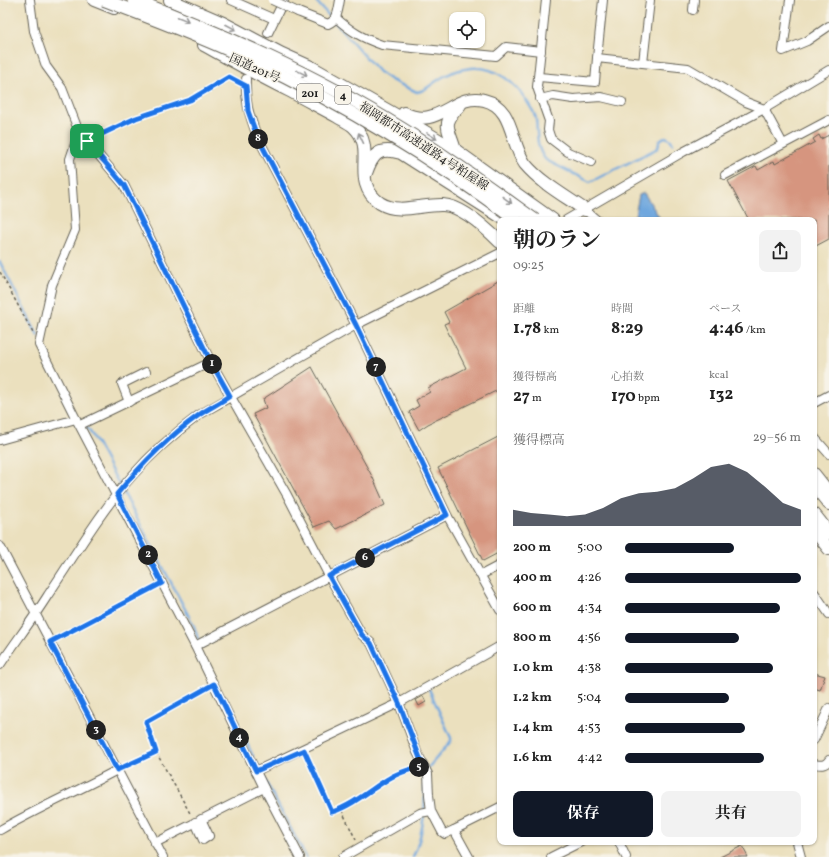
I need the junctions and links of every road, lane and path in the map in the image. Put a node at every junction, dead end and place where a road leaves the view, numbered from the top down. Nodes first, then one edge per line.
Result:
1 (30, 0) edge
2 (94, 0) edge
3 (104, 0) edge
4 (134, 0) edge
5 (170, 0) edge
6 (231, 0) edge
7 (272, 0) edge
8 (284, 0) edge
9 (340, 0) edge
10 (546, 0) edge
11 (603, 0) edge
12 (650, 0) edge
13 (694, 0) edge
14 (790, 0) edge
15 (693, 10) dead end
16 (336, 18) junction
17 (274, 19) junction
18 (829, 26) edge
19 (268, 32) dead end
20 (204, 46) junction
21 (541, 51) junction
22 (597, 58) junction
23 (643, 63) junction
24 (313, 68) junction
25 (829, 70) edge
26 (539, 77) junction
27 (246, 83) joint
28 (540, 99) junction
29 (464, 101) junction
30 (622, 102) dead end
31 (764, 109) junction
32 (829, 120) edge
33 (79, 132) junction
34 (87, 141) junction
35 (783, 144) junction
36 (455, 150) junction
37 (591, 162) dead end
38 (725, 175) dead end
39 (365, 176) junction
40 (585, 210) junction
41 (502, 217) edge
42 (503, 217) edge
43 (512, 217) edge
44 (531, 217) edge
45 (549, 217) edge
46 (572, 217) edge
47 (593, 217) edge
48 (497, 239) edge
49 (497, 254) edge
50 (0, 272) edge
51 (356, 325) junction
52 (40, 345) junction
53 (211, 362) junction
54 (146, 372) dead end
55 (829, 395) edge
56 (230, 396) junction
57 (817, 401) edge
58 (129, 402) junction
59 (78, 422) junction
60 (0, 440) edge
61 (817, 440) edge
62 (829, 454) edge
63 (817, 476) edge
64 (817, 477) edge
65 (817, 489) edge
66 (829, 489) edge
67 (829, 493) edge
68 (117, 494) junction
69 (829, 504) edge
70 (817, 513) edge
71 (447, 515) junction
72 (817, 518) edge
73 (829, 528) edge
74 (829, 533) edge
75 (817, 534) edge
76 (0, 546) edge
77 (829, 549) edge
78 (497, 567) edge
79 (481, 575) junction
80 (329, 576) junction
81 (162, 583) junction
82 (817, 596) edge
83 (497, 604) edge
84 (36, 614) junction
85 (829, 614) edge
86 (50, 642) junction
87 (195, 646) junction
88 (497, 648) edge
89 (0, 665) edge
90 (214, 684) junction
91 (399, 703) junction
92 (829, 708) edge
93 (817, 734) edge
94 (304, 750) junction
95 (156, 752) junction
96 (829, 760) edge
97 (817, 764) edge
98 (423, 766) junction
99 (117, 770) junction
100 (256, 771) junction
101 (264, 788) junction
102 (497, 808) edge
103 (341, 809) junction
104 (431, 811) junction
105 (198, 821) junction
106 (0, 830) edge
107 (454, 830) junction
108 (155, 843) junction
109 (575, 845) edge
110 (620, 845) edge
111 (798, 845) edge
112 (360, 847) junction
113 (163, 857) edge
114 (300, 857) edge
115 (343, 857) edge
116 (469, 857) edge
117 (551, 857) edge
118 (626, 857) edge
119 (801, 857) edge

1 - 33 street
2 - 20 highway, 国道201号 / 201
3 - 43 highway, 福岡都市高速道路4号粕屋線, bridge
4 -> 44 highway, 福岡都市高速道路4号粕屋線 / 4, bridge
5 -> 24 highway, 国道201号 / 201
6 - 17 street
7 - 16 street, bridge
8 - 17 street
9 - 16 street
10 - 21 street
11 - 22 street
12 - 23 street
13 - 15 street
14 - 18 street
16 - 21 street
17 - 19 street
39 -> 20 highway
20 - 42 highway, 国道201号 / 201
21 - 26 street
22 - 23 street
22 - 26 street
23 - 31 street
24 - 29 highway
24 -> 36 highway, 国道201号 / 201
25 - 31 street
26 - 28 street
27 - 34 path
27 - 51 street
28 - 30 street
28 - 37 street
29 - 36 highway
29 - 40 highway
31 - 35 street
31 - 40 street
32 - 35 street
33 - 34 street
33 - 52 street
34 - 53 street
35 - 38 street
36 - 45 highway, 国道201号 / 201
39 - 41 highway
39 - 48 highway
40 - 46 street
40 - 47 street
49 - 51 street
50 - 52 path
51 - 56 street
51 - 71 street
52 - 59 street
53 - 56 street
53 - 58 street
54 - 58 street
55 - 57 street
56 - 68 street
56 - 80 street
58 - 59 street
59 - 60 street
59 - 68 street
61 - 62 street
63 - 66 highway
64 - 67 highway
65 - 69 highway
68 - 81 street
68 - 84 street
70 - 73 highway
71 - 79 street
71 - 80 street
72 - 74 highway
75 - 77 highway
76 - 84 street
78 - 79 street
79 - 83 street
80 - 87 street
80 - 91 street
81 - 86 path
81 - 87 street
82 - 85 street
84 - 86 street
84 - 89 street
86 - 99 street
87 - 90 street
88 - 91 street
90 - 95 path
90 - 100 street
91 - 94 street
91 - 98 street
92 - 93 street
94 - 100 street
94 - 103 path
95 - 99 path
95 - 105 path
96 - 97 street
98 - 103 path
98 - 104 street
99 - 106 street
99 - 108 street
100 - 101 street
101 - 105 street
101 - 114 street
102 - 107 street
103 - 112 path
104 - 107 street
104 - 112 street
105 - 108 street
107 - 116 street
108 - 113 street
109 - 117 street
110 - 118 street
111 - 119 street
112 - 115 street

